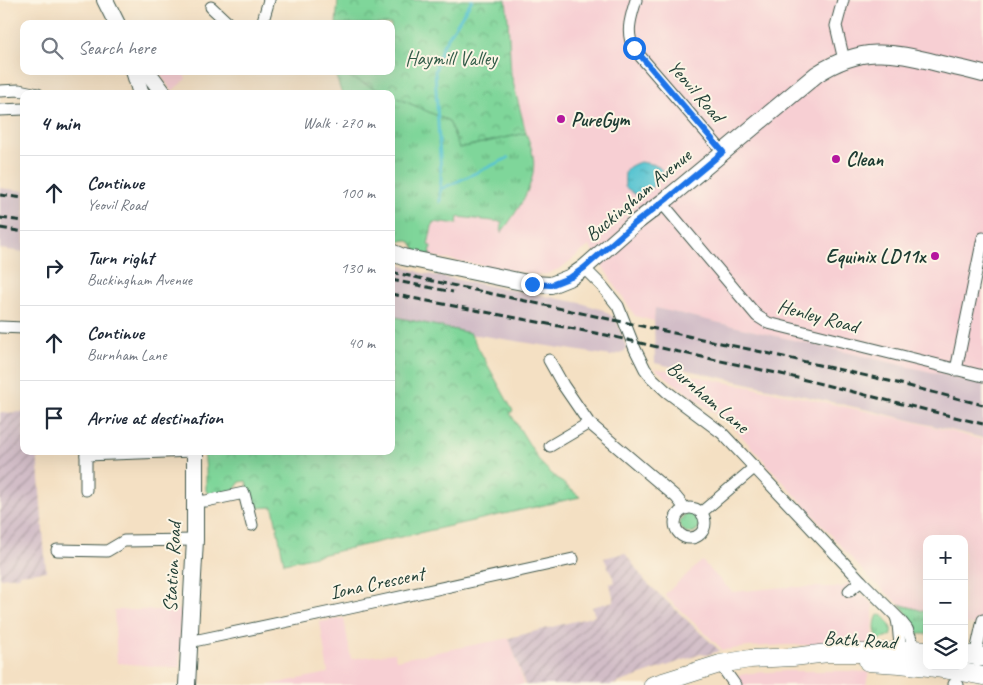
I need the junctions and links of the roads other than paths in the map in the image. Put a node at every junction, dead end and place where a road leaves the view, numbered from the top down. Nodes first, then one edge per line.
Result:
1 (105, 0) edge
2 (269, 0) edge
3 (636, 0) edge
4 (843, 0) edge
5 (211, 7) dead end
6 (115, 20) edge
7 (225, 20) edge
8 (264, 20) edge
9 (844, 60) junction
10 (983, 74) edge
11 (142, 80) edge
12 (20, 90) edge
13 (158, 90) edge
14 (0, 91) edge
15 (20, 109) edge
16 (0, 110) edge
17 (723, 152) junction
18 (662, 203) junction
19 (983, 238) edge
20 (395, 254) edge
21 (584, 268) junction
22 (0, 327) edge
23 (20, 328) edge
24 (556, 365) dead end
25 (956, 370) junction
26 (983, 376) edge
27 (589, 423) junction
28 (550, 446) dead end
29 (86, 455) edge
30 (194, 455) edge
31 (755, 467) junction
32 (86, 490) dead end
33 (196, 500) junction
34 (684, 508) junction
35 (702, 512) junction
36 (252, 525) dead end
37 (195, 540) junction
38 (57, 550) dead end
39 (574, 559) dead end
40 (861, 581) junction
41 (849, 591) dead end
42 (983, 620) edge
43 (189, 642) junction
44 (908, 651) edge
45 (720, 664) junction
46 (973, 666) edge
47 (187, 685) edge
48 (653, 685) edge
49 (735, 685) edge

1 - 6 street
2 - 8 street
3 - 17 street, Yeovil Road
4 - 9 street
5 - 7 street
9 - 10 street, Buckingham Avenue
9 - 17 street, Buckingham Avenue
11 - 13 street
12 - 14 street
15 - 16 street
17 - 18 street, Buckingham Avenue
18 - 21 street, Buckingham Avenue
18 - 25 street, Henley Road
19 - 25 street
20 - 21 street
21 - 31 street, Burnham Lane
22 - 23 street
24 - 27 street
25 - 26 street, Henley Road
27 - 28 street
27 - 34 street
29 - 32 street
30 - 33 street, Station Road
31 - 35 street
31 - 40 street, Burnham Lane
33 - 36 street
33 - 37 street, Station Road
34 - 35 street
34 - 35 street
37 - 38 street
37 - 43 street, Station Road
39 - 43 street, Iona Crescent
40 - 41 street
40 - 44 street, Burnham Lane
42 - 46 street
43 - 47 street, Station Road
44 - 45 main road, Bath Road
44 - 46 main road, Bath Road
45 - 48 main road, Bath Road
45 - 49 street

